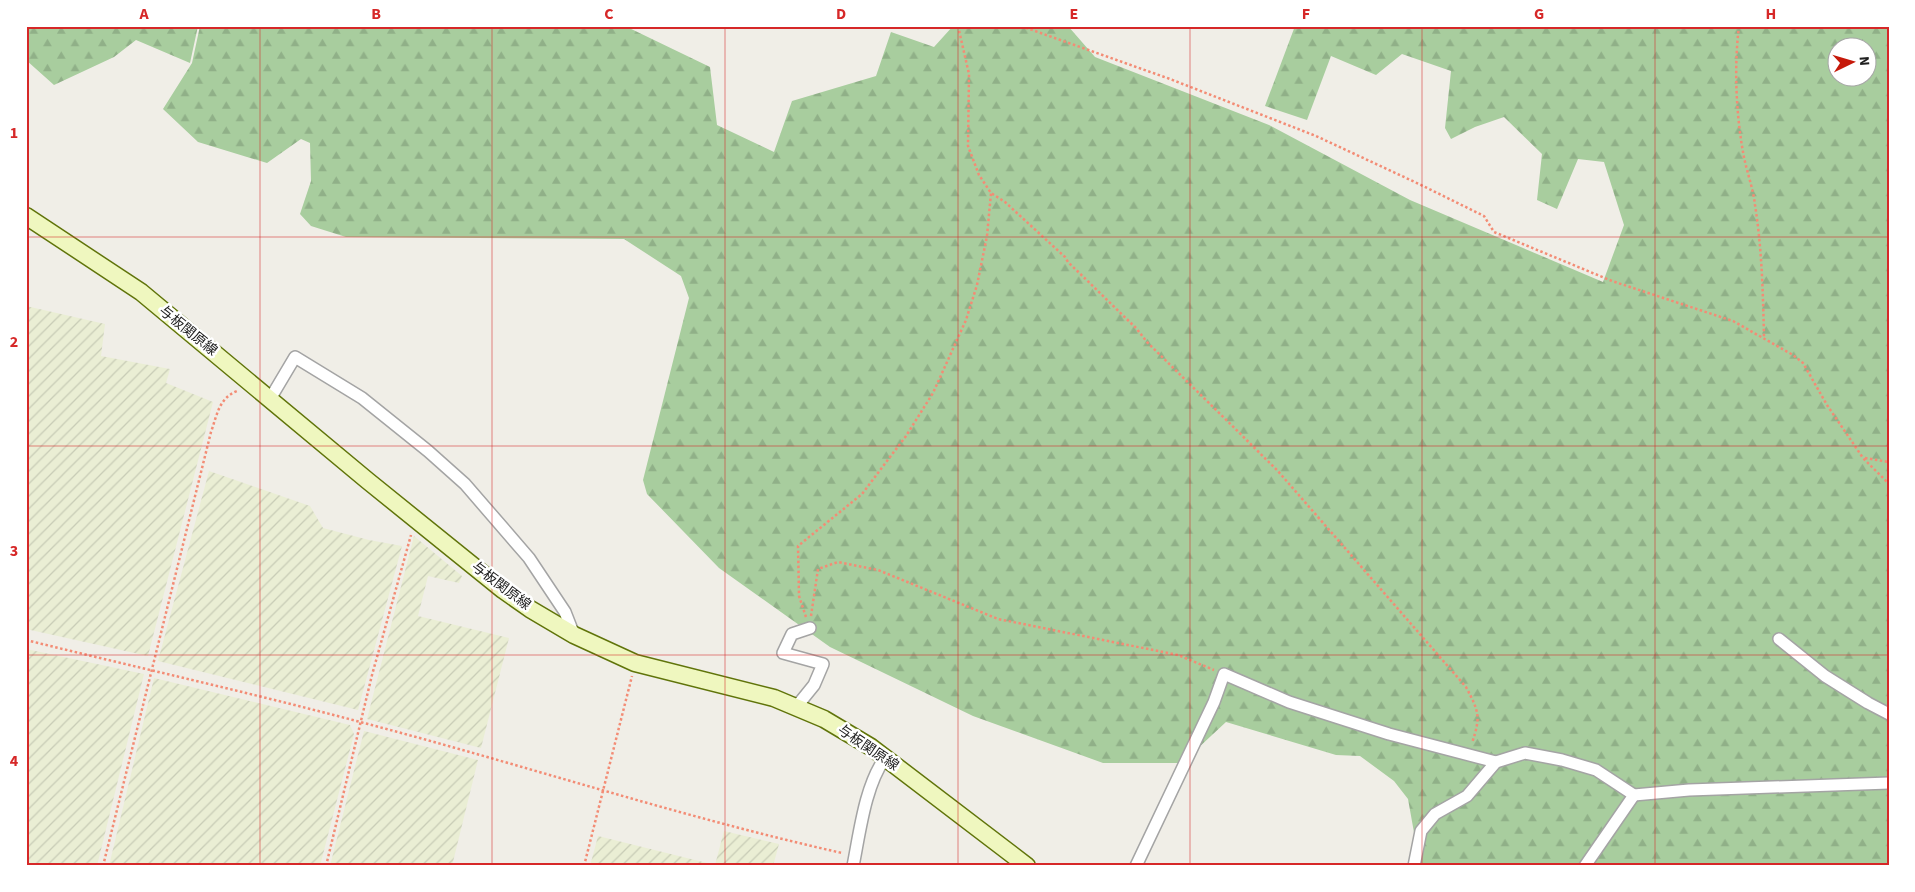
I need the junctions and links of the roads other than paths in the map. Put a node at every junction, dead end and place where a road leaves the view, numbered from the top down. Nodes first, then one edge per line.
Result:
1 (26, 216) edge
2 (270, 399) junction
3 (810, 628) road end
4 (574, 635) junction
5 (1779, 639) dead end
6 (797, 706) junction
7 (1889, 714) edge
8 (885, 758) junction
9 (1496, 762) junction
10 (1889, 783) edge
11 (1634, 796) junction
12 (854, 861) edge
13 (1028, 866) edge
14 (1136, 866) edge
15 (1414, 866) edge
16 (1585, 866) edge

1 - 2 main road, 与板関原線
2 - 4 main road, 与板関原線
2 - 4 street
3 - 6 street
4 - 6 main road, 与板関原線
5 - 7 street
6 - 8 main road, 与板関原線
8 - 12 street
8 - 13 main road, 与板関原線
9 - 11 street
9 - 14 street
9 - 15 street
10 - 11 street
11 - 16 street

